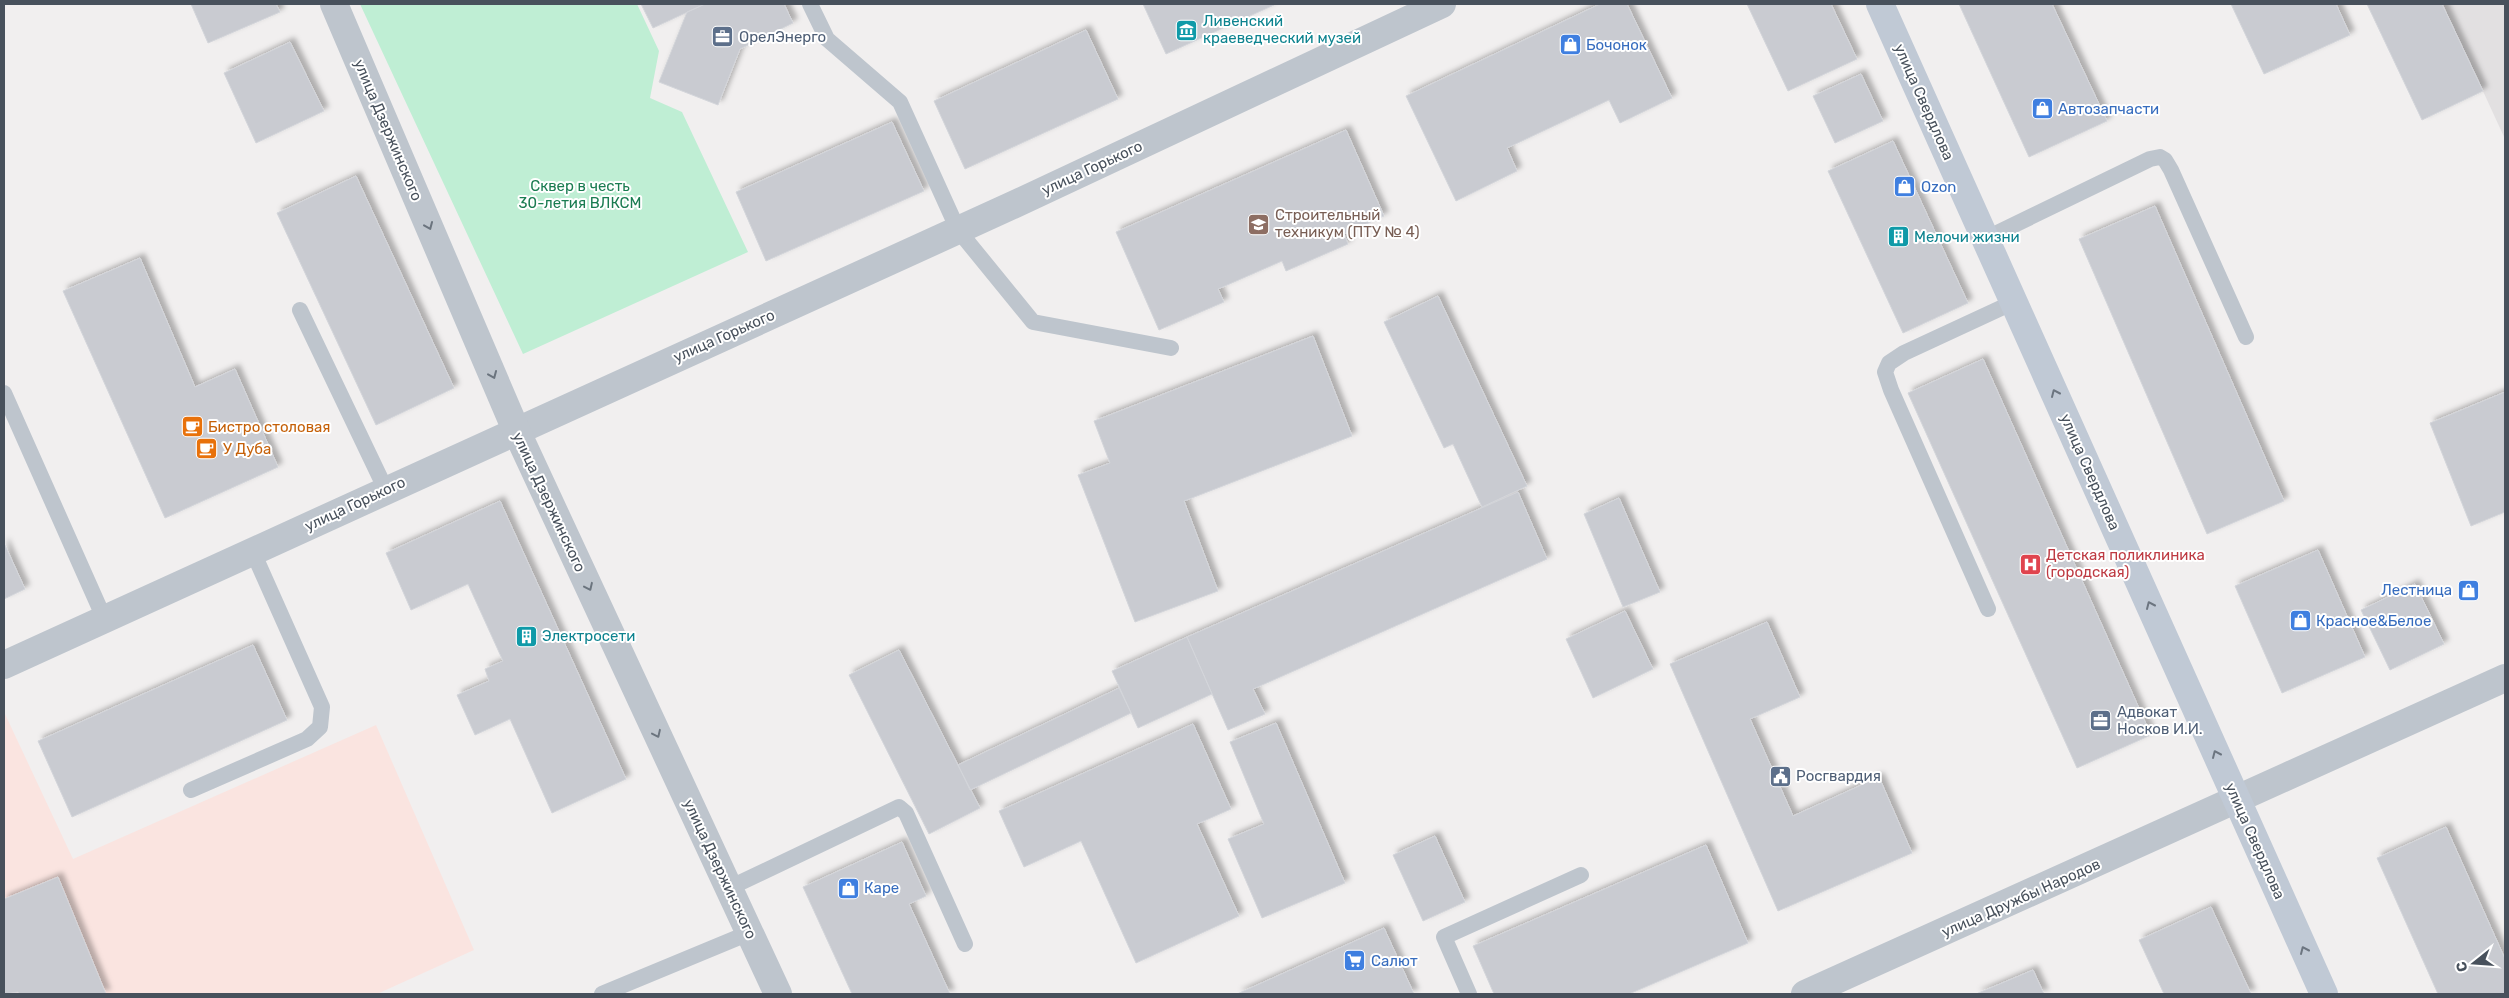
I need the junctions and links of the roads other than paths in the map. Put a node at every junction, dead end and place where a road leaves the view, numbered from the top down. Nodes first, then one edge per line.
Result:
1 (334, 4) edge
2 (810, 4) edge
3 (1442, 4) edge
4 (1880, 4) edge
5 (958, 230) junction
6 (1985, 239) junction
7 (2014, 302) junction
8 (300, 310) dead end
9 (2246, 337) dead end
10 (1171, 348) dead end
11 (4, 393) edge
12 (516, 430) junction
13 (386, 490) junction
14 (253, 552) junction
15 (1988, 609) dead end
16 (104, 618) junction
17 (4, 665) edge
18 (2505, 678) edge
19 (191, 790) dead end
20 (2237, 801) junction
21 (1582, 875) dead end
22 (729, 888) junction
23 (750, 933) junction
24 (965, 944) dead end
25 (602, 994) edge
26 (778, 994) edge
27 (1469, 994) edge
28 (1805, 994) edge
29 (2324, 994) edge

1 -> 12 street, улица Дзержинского
2 - 5 lane
3 - 5 street, улица Горького
4 - 6 main road, улица Свердлова
5 - 10 lane
5 - 12 street, улица Горького
6 - 7 main road, улица Свердлова
6 - 9 lane
7 - 15 lane
20 -> 7 main road, улица Свердлова
8 - 13 lane
11 - 16 lane
12 - 13 street, улица Горького
12 -> 22 street, улица Дзержинского
13 - 14 street, улица Горького
14 - 16 street, улица Горького
14 - 19 lane
16 - 17 street, улица Горького
18 - 20 street, улица Дружбы Народов
20 - 28 street, улица Дружбы Народов
29 -> 20 main road, улица Свердлова
21 - 27 lane
22 - 23 street, улица Дзержинского
22 - 24 lane
23 - 25 lane
23 - 26 street, улица Дзержинского

